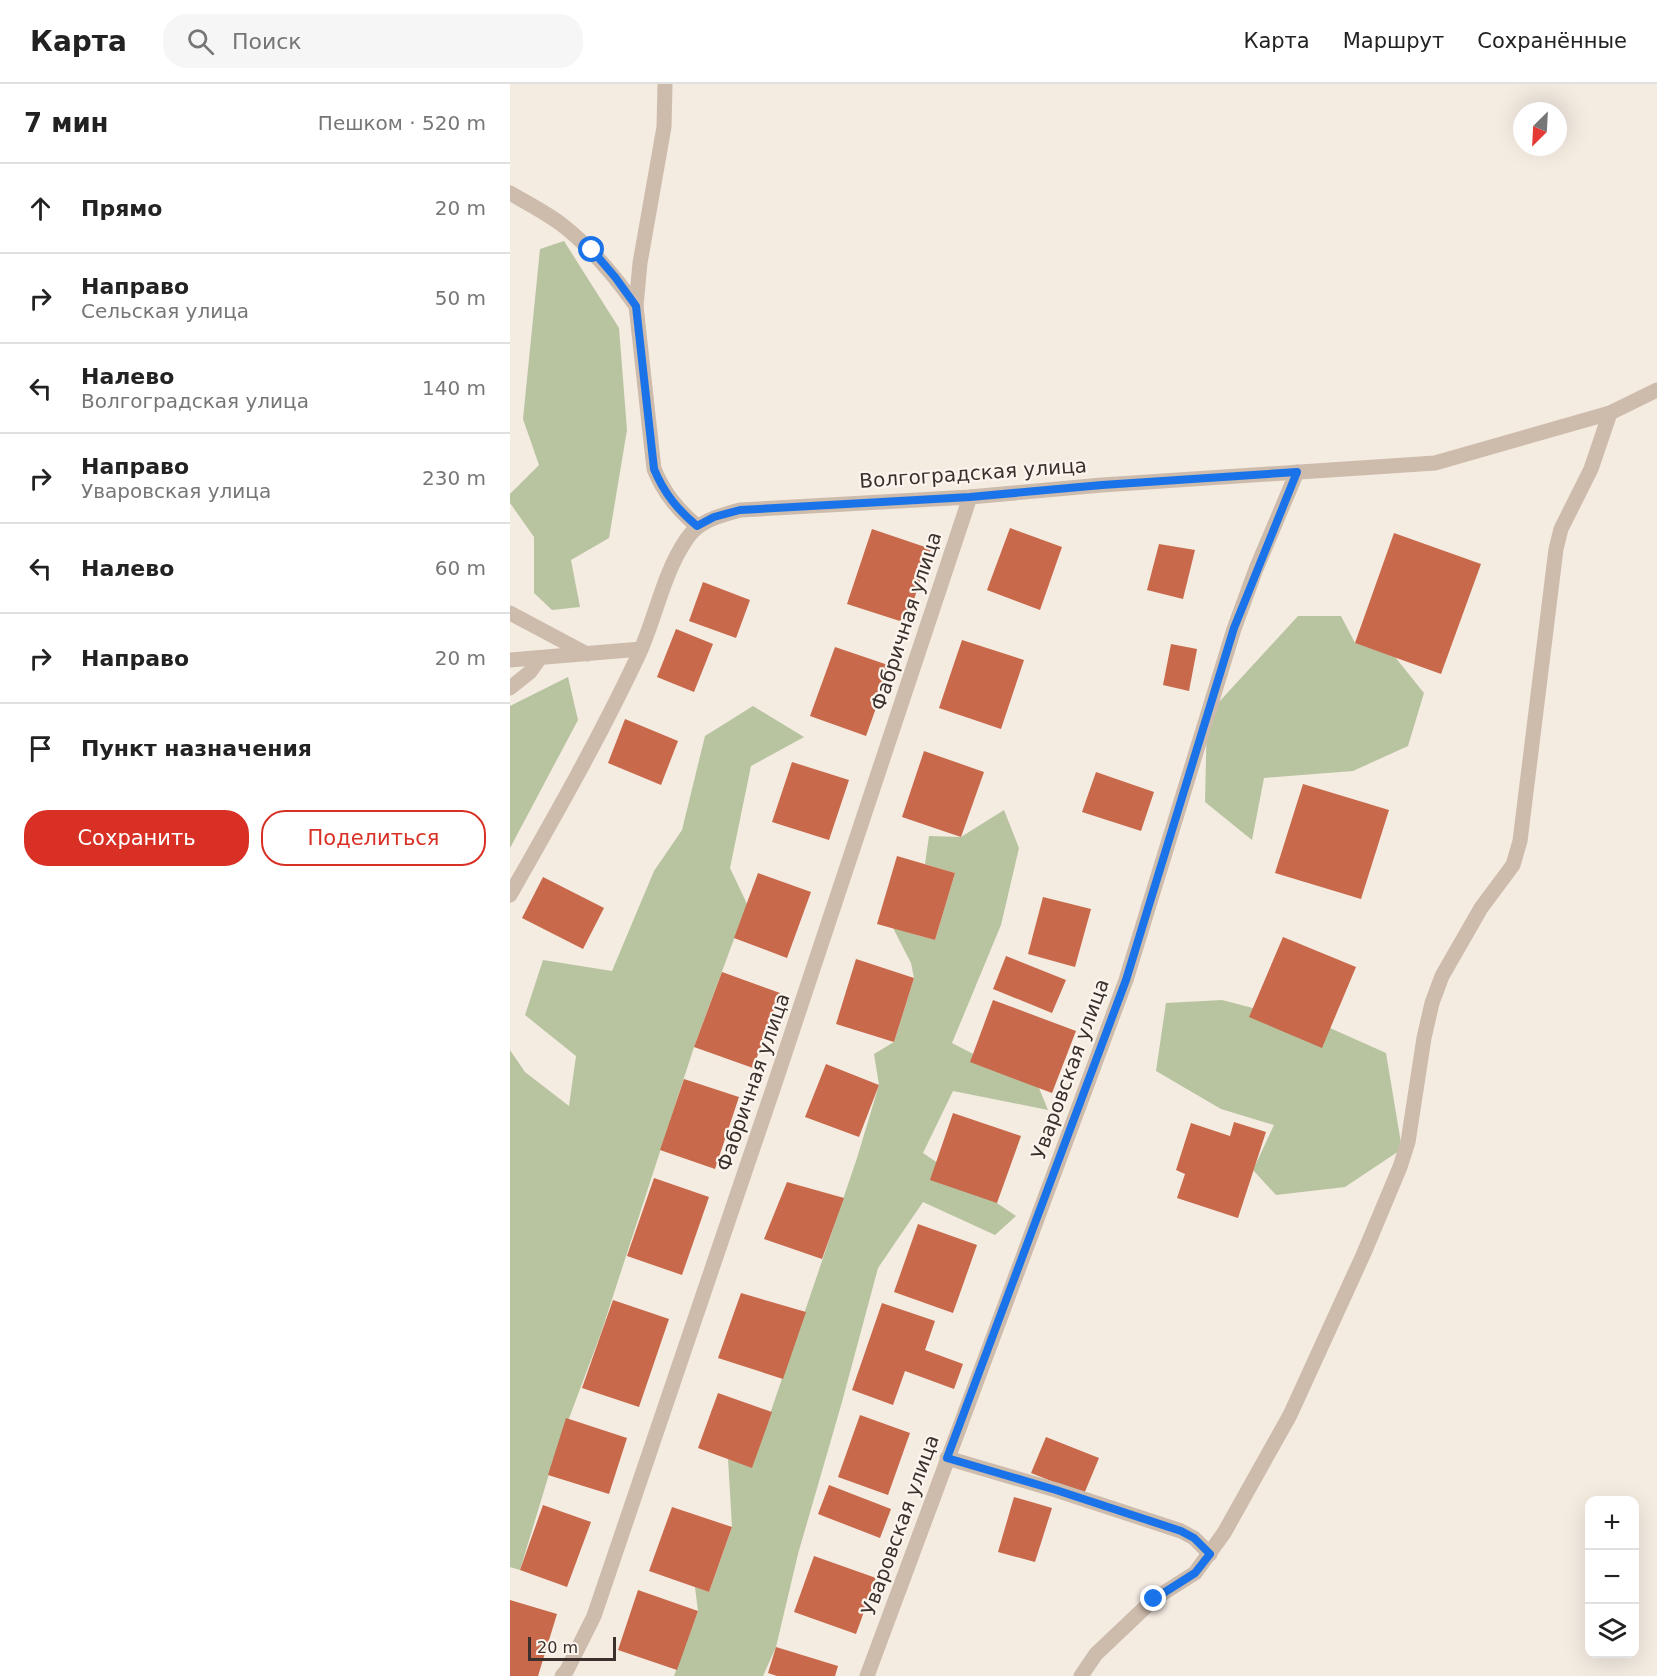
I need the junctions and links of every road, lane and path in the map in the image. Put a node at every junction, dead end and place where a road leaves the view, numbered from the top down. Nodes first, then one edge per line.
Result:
1 (664, 84) edge
2 (510, 193) edge
3 (636, 306) junction
4 (1657, 390) edge
5 (1610, 413) junction
6 (1297, 472) junction
7 (970, 497) junction
8 (697, 526) junction
9 (510, 613) edge
10 (641, 649) junction
11 (588, 654) junction
12 (540, 658) junction
13 (510, 660) edge
14 (510, 688) edge
15 (510, 895) edge
16 (947, 1458) junction
17 (1210, 1554) junction
18 (562, 1676) edge
19 (867, 1676) edge
20 (1081, 1676) edge

1 - 3 street
2 - 3 street
3 - 8 street
4 - 5 street, Волгоградская улица
5 - 6 street, Волгоградская улица
5 - 17 street
6 - 7 street, Волгоградская улица
6 - 16 street, Уваровская улица
7 - 8 street, Волгоградская улица
7 - 18 street, Фабричная улица
8 - 10 street
9 - 11 street
10 - 11 street
10 - 15 street
11 - 12 street
12 - 13 street
12 - 14 street
16 - 17 street
16 - 19 street, Уваровская улица
17 - 20 street

